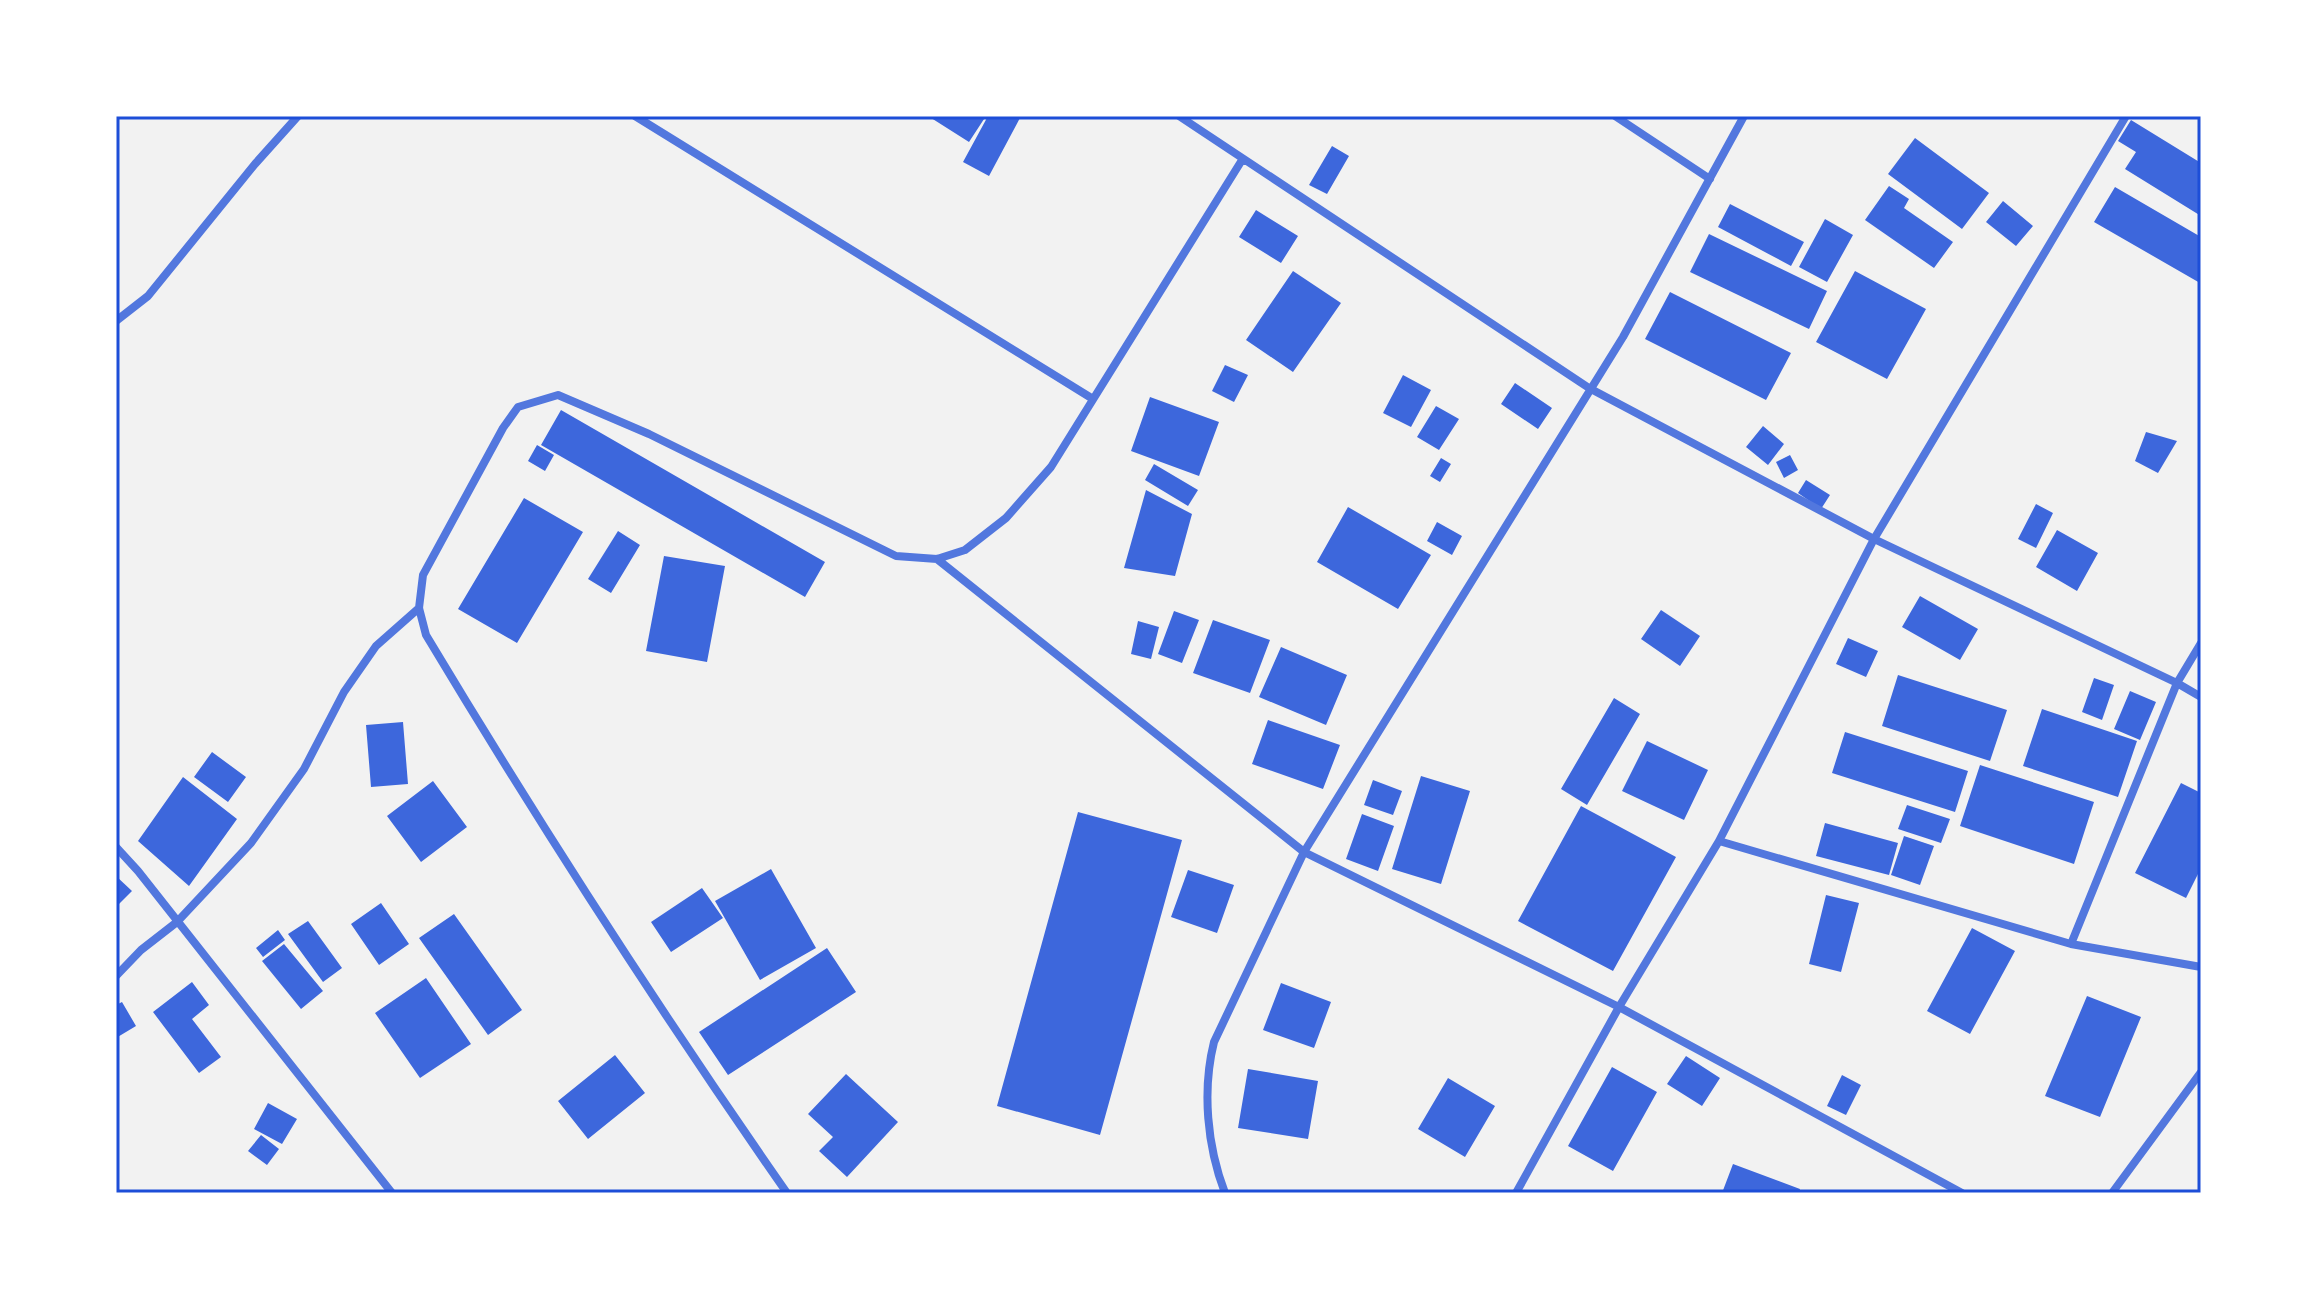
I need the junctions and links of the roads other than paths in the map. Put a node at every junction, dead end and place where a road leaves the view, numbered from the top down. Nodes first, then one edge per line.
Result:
1 (298, 116) edge
2 (635, 116) edge
3 (1179, 116) edge
4 (1615, 116) edge
5 (1744, 116) edge
6 (2126, 116) edge
7 (1242, 160) junction
8 (1710, 179) junction
9 (116, 321) edge
10 (1589, 388) junction
11 (1093, 399) junction
12 (1874, 539) junction
13 (937, 559) junction
14 (419, 608) junction
15 (2201, 643) edge
16 (2177, 683) junction
17 (2201, 697) edge
18 (1719, 841) junction
19 (116, 847) edge
20 (1304, 852) junction
21 (177, 922) junction
22 (2071, 944) junction
23 (2201, 967) edge
24 (116, 976) edge
25 (1619, 1007) junction
26 (2201, 1072) edge
27 (392, 1193) edge
28 (787, 1193) edge
29 (1225, 1193) edge
30 (1516, 1193) edge
31 (1962, 1193) edge
32 (2112, 1193) edge

1 - 9 street
2 - 11 street
3 - 7 street
4 - 8 street
5 - 8 street
6 - 12 street
7 - 10 street
7 - 11 street
8 - 10 street
10 - 12 street
10 - 20 street
11 - 13 street
12 - 16 street
12 - 18 street
13 - 14 street
13 - 20 street
14 - 21 street
14 - 28 street
15 - 16 street
16 - 17 street
16 - 22 street
18 - 22 street
18 - 25 street
19 - 21 street
20 - 25 street
20 - 29 street
21 - 24 street
21 - 27 street
22 - 23 street
25 - 30 street
25 - 31 street
26 - 32 street

